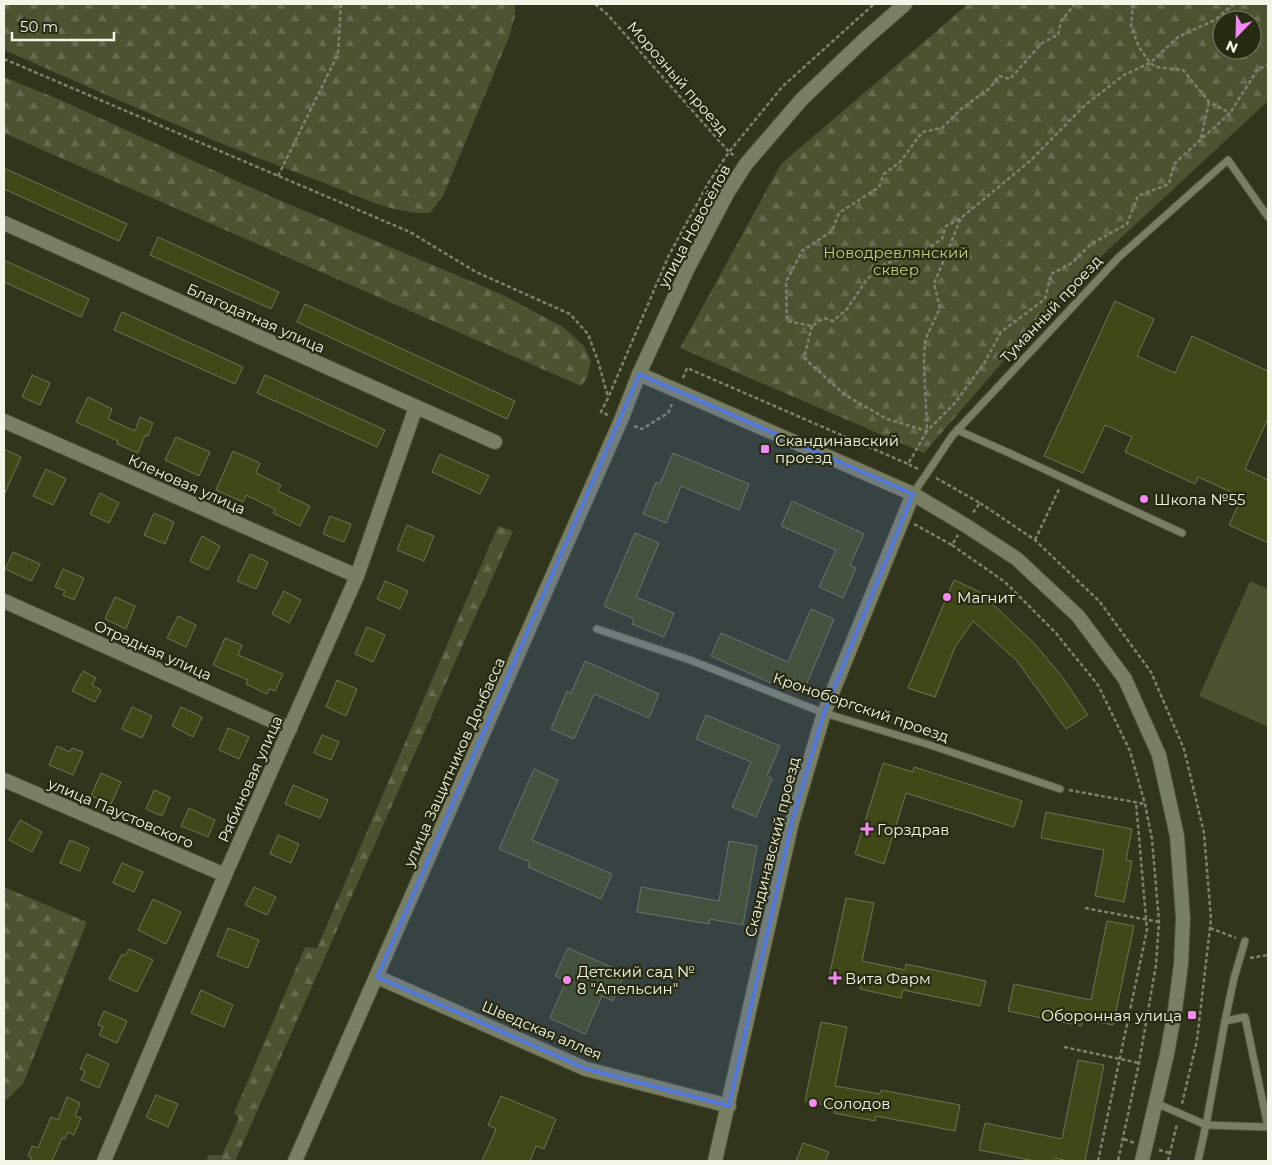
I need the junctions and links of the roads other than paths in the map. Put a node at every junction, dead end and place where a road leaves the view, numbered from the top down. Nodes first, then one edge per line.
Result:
1 (905, 4) edge
2 (1268, 217) edge
3 (4, 223) edge
4 (639, 374) junction
5 (416, 407) junction
6 (4, 421) edge
7 (956, 430) junction
8 (494, 442) dead end
9 (913, 494) junction
10 (1182, 533) dead end
11 (357, 576) junction
12 (4, 601) edge
13 (597, 629) dead end
14 (824, 713) junction
15 (290, 729) junction
16 (4, 780) edge
17 (1060, 788) road end
18 (225, 876) junction
19 (1245, 941) road end
20 (377, 977) junction
21 (1225, 1021) junction
22 (1156, 1102) junction
23 (729, 1106) junction
24 (1206, 1124) junction
25 (1268, 1127) edge
26 (104, 1161) edge
27 (295, 1161) edge
28 (715, 1161) edge
29 (1142, 1161) edge
30 (1198, 1161) edge

1 - 4 street, улица Новосёлов
2 - 7 lane, Туманный проезд
3 - 5 street, Благодатная улица
4 - 9 street
4 - 20 street, улица Защитников Донбасса
5 - 8 street, Благодатная улица
5 - 11 street, Рябиновая улица
6 - 11 street, Кленовая улица
7 - 9 lane, Туманный проезд
7 - 10 lane
9 - 14 street, Скандинавский проезд
9 - 22 street
11 - 15 street, Рябиновая улица
12 - 15 street, Отрадная улица
13 - 14 lane, Кроноборгский проезд
14 - 17 lane, Кроноборгский проезд
14 - 23 street, Скандинавский проезд
15 - 18 street, Рябиновая улица
16 - 18 street, улица Паустовского
18 - 26 street, Рябиновая улица
19 - 21 lane
20 - 23 street, Шведская аллея
20 - 27 street, улица Защитников Донбасса
21 - 24 lane
21 - 25 lane
22 - 24 lane
22 - 29 street
23 - 28 street, Скандинавский проезд
24 - 25 lane
24 - 30 lane

